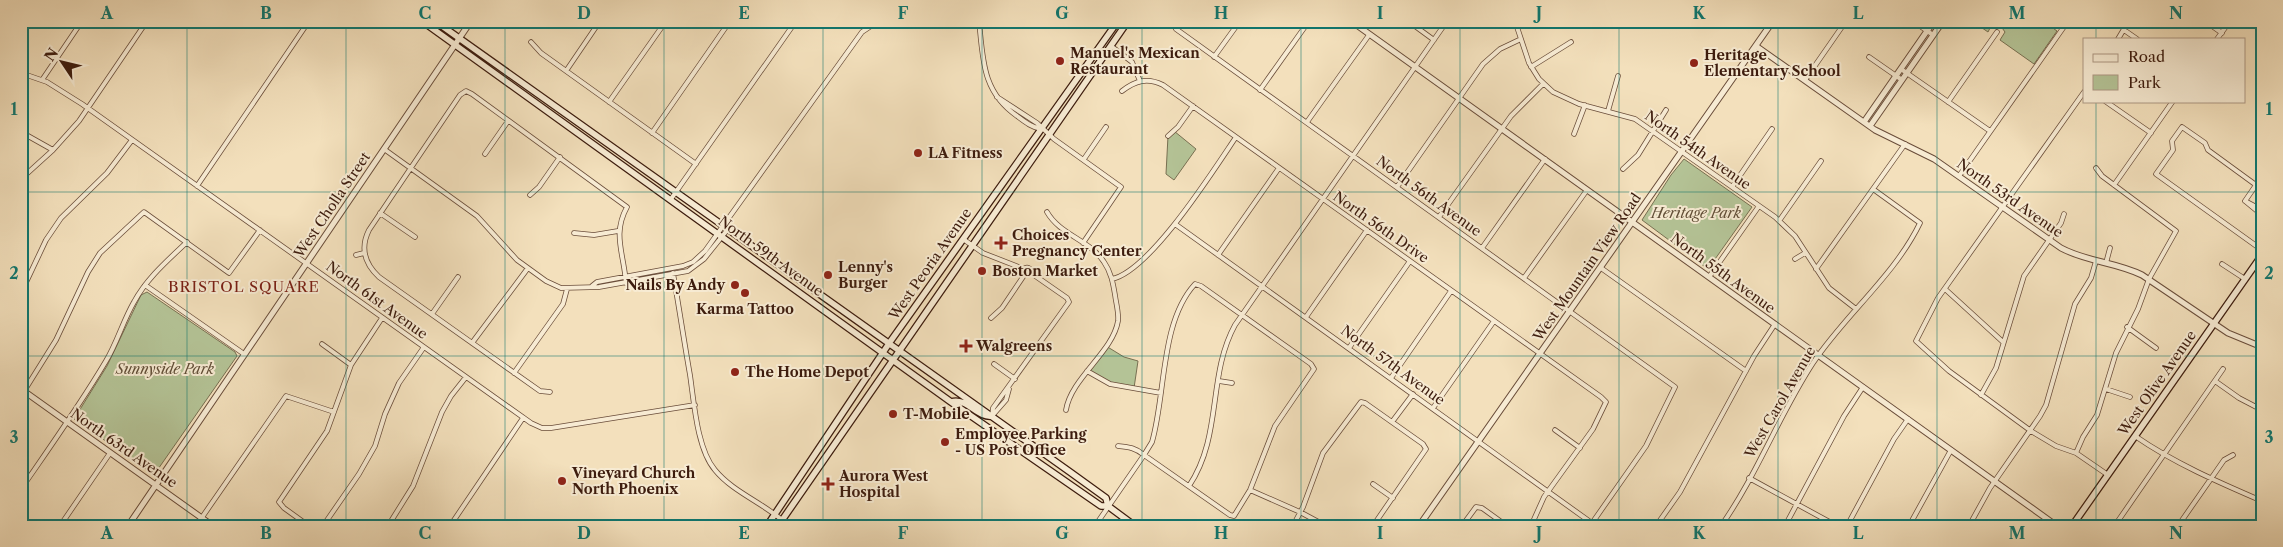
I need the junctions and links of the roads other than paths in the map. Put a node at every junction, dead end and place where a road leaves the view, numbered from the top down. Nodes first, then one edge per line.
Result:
1 (82, 21) edge
2 (147, 21) edge
3 (309, 21) edge
4 (422, 21) edge
5 (435, 21) edge
6 (471, 21) edge
7 (600, 21) edge
8 (666, 21) edge
9 (730, 21) edge
10 (796, 21) edge
11 (933, 21) edge
12 (961, 21) edge
13 (979, 21) edge
14 (1118, 21) edge
15 (1128, 21) edge
16 (1240, 21) edge
17 (1309, 21) edge
18 (1351, 21) edge
19 (1408, 21) edge
20 (1448, 21) edge
21 (1516, 21) edge
22 (1773, 21) edge
23 (1846, 21) edge
24 (1913, 21) edge
25 (1934, 21) edge
26 (1943, 21) edge
27 (2068, 21) edge
28 (2205, 21) edge
29 (2230, 21) edge
30 (1171, 22) edge
31 (2127, 24) dead end
32 (871, 26) dead end
33 (2124, 30) junction
34 (1928, 31) junction
35 (1997, 32) dead end
36 (2222, 33) junction
37 (1369, 34) junction
38 (1933, 35) junction
39 (459, 38) junction
40 (2119, 38) edge
41 (2136, 38) edge
42 (2219, 38) edge
43 (1434, 40) junction
44 (1521, 40) junction
45 (531, 42) dead end
46 (1572, 42) dead end
47 (454, 44) junction
48 (1111, 46) junction
49 (1756, 46) junction
50 (1214, 57) junction
51 (1869, 58) dead end
52 (1415, 67) junction
53 (1531, 67) junction
54 (1901, 69) junction
55 (566, 71) junction
56 (21, 73) edge
57 (1907, 73) junction
58 (1618, 76) dead end
59 (1896, 76) junction
60 (42, 80) junction
61 (1140, 80) junction
62 (1804, 80) junction
63 (1902, 80) junction
64 (1543, 84) junction
65 (1260, 90) junction
66 (1122, 91) dead end
67 (2083, 93) edge
68 (1459, 99) junction
69 (609, 102) junction
70 (1948, 102) junction
71 (2106, 102) edge
72 (2172, 102) edge
73 (1584, 105) junction
74 (1192, 106) junction
75 (88, 108) junction
76 (1666, 110) dead end
77 (1608, 111) junction
78 (508, 121) junction
79 (1307, 122) junction
80 (1864, 122) junction
81 (1870, 126) junction
82 (1106, 127) dead end
83 (1041, 129) junction
84 (1502, 129) junction
85 (1772, 129) dead end
86 (21, 132) edge
87 (1653, 132) junction
88 (1990, 132) junction
89 (652, 133) junction
90 (2150, 133) junction
91 (1574, 134) dead end
92 (1048, 135) junction
93 (1168, 136) dead end
94 (1236, 137) junction
95 (132, 140) junction
96 (1904, 144) junction
97 (384, 149) junction
98 (53, 150) junction
99 (1682, 152) junction
100 (485, 154) dead end
101 (1353, 156) junction
102 (560, 157) junction
103 (1084, 159) junction
104 (1545, 160) junction
105 (1821, 161) dead end
106 (696, 164) junction
107 (410, 168) junction
108 (1279, 168) junction
109 (2096, 168) dead end
110 (1623, 169) dead end
111 (1959, 176) junction
112 (21, 179) edge
113 (2114, 185) junction
114 (197, 186) junction
115 (1396, 187) junction
116 (1732, 187) junction
117 (1873, 189) junction
118 (1587, 190) junction
119 (676, 193) junction
120 (530, 195) dead end
121 (672, 199) junction
122 (1322, 199) junction
123 (2245, 201) junction
124 (1759, 206) junction
125 (2003, 206) junction
126 (2262, 210) edge
127 (1047, 212) dead end
128 (380, 213) junction
129 (2064, 214) dead end
130 (2262, 215) edge
131 (1439, 217) junction
132 (1779, 221) junction
133 (1632, 223) junction
134 (1176, 224) junction
135 (726, 226) junction
136 (260, 230) junction
137 (1367, 230) junction
138 (618, 231) junction
139 (574, 233) dead end
140 (721, 235) junction
141 (414, 237) dead end
142 (963, 239) junction
143 (2049, 240) junction
144 (187, 242) junction
145 (1083, 244) junction
146 (972, 246) junction
147 (1482, 248) junction
148 (2110, 248) dead end
149 (2262, 250) edge
150 (364, 253) junction
151 (1805, 253) junction
152 (356, 254) dead end
153 (1218, 255) junction
154 (2262, 255) edge
155 (1796, 259) dead end
156 (1410, 261) junction
157 (2096, 262) junction
158 (306, 263) junction
159 (2106, 263) junction
160 (2222, 264) dead end
161 (528, 268) junction
162 (672, 268) junction
163 (1601, 268) junction
164 (1816, 269) junction
165 (1025, 272) junction
166 (673, 275) junction
167 (458, 277) dead end
168 (626, 277) junction
169 (1709, 277) junction
170 (1524, 278) junction
171 (2149, 278) junction
172 (1112, 279) junction
173 (2245, 279) junction
174 (626, 283) junction
175 (144, 285) junction
176 (592, 286) junction
177 (1262, 286) junction
178 (567, 289) junction
179 (1945, 289) junction
180 (1451, 291) junction
181 (21, 293) edge
182 (1856, 308) junction
183 (1570, 311) junction
184 (432, 314) junction
185 (1241, 315) junction
186 (1306, 317) junction
187 (382, 318) junction
188 (991, 318) dead end
189 (1494, 322) junction
190 (1775, 324) junction
191 (2214, 324) junction
192 (2127, 327) junction
193 (890, 342) junction
194 (2003, 342) junction
195 (472, 343) junction
196 (322, 344) dead end
197 (424, 347) junction
198 (2262, 347) edge
199 (1348, 348) junction
200 (2156, 348) dead end
201 (900, 350) junction
202 (883, 353) junction
203 (244, 354) junction
204 (1540, 354) junction
205 (1819, 355) junction
206 (892, 360) junction
207 (994, 364) dead end
208 (351, 365) junction
209 (2223, 369) dead end
210 (1746, 371) junction
211 (1087, 372) junction
212 (514, 373) junction
213 (466, 377) junction
214 (1390, 378) junction
215 (1015, 379) junction
216 (1218, 380) junction
217 (2216, 381) junction
218 (1232, 383) dead end
219 (1863, 387) junction
220 (2106, 389) junction
221 (22, 392) edge
222 (550, 392) dead end
223 (1161, 393) junction
224 (1413, 394) junction
225 (1981, 396) junction
226 (2130, 397) dead end
227 (951, 402) junction
228 (695, 405) junction
229 (1433, 408) junction
230 (1066, 410) dead end
231 (2262, 410) edge
232 (334, 412) junction
233 (992, 416) junction
234 (523, 418) junction
235 (1908, 419) junction
236 (67, 422) junction
237 (1392, 422) junction
238 (1555, 430) dead end
239 (2031, 431) junction
240 (830, 432) junction
241 (2135, 436) junction
242 (838, 437) junction
243 (1479, 441) junction
244 (1118, 446) dead end
245 (1580, 448) junction
246 (1951, 450) junction
247 (110, 452) junction
248 (2076, 453) junction
249 (1144, 455) junction
250 (2164, 455) junction
251 (2234, 456) dead end
252 (2108, 475) junction
253 (1749, 478) junction
254 (2211, 479) junction
255 (1995, 481) junction
256 (1373, 484) dead end
257 (156, 485) junction
258 (1189, 486) junction
259 (21, 489) edge
260 (1250, 490) junction
261 (1548, 491) junction
262 (1393, 498) junction
263 (2262, 501) edge
264 (1797, 504) junction
265 (1108, 506) junction
266 (1300, 512) junction
267 (775, 514) junction
268 (201, 518) junction
269 (782, 520) junction
270 (2118, 521) dead end
271 (1591, 524) edge
272 (60, 526) edge
273 (128, 526) edge
274 (196, 526) edge
275 (213, 526) edge
276 (309, 526) edge
277 (323, 526) edge
278 (388, 526) edge
279 (450, 526) edge
280 (767, 526) edge
281 (778, 526) edge
282 (1094, 526) edge
283 (1135, 526) edge
284 (1293, 526) edge
285 (1326, 526) edge
286 (1373, 526) edge
287 (1419, 526) edge
288 (1462, 526) edge
289 (1507, 526) edge
290 (1531, 526) edge
291 (1596, 526) edge
292 (1656, 526) edge
293 (1721, 526) edge
294 (1785, 526) edge
295 (1837, 526) edge
296 (1847, 526) edge
297 (1909, 526) edge
298 (1969, 526) edge
299 (2057, 526) edge
300 (2072, 526) edge
301 (2178, 526) edge

1 - 60 street
2 - 75 street
3 - 114 street
4 - 47 main road, North 59th Avenue
5 - 39 main road, North 59th Avenue
6 - 39 street, West Cholla Street
7 - 55 street
8 - 69 street
9 - 89 street
10 - 106 street
11 - 12 street
13 - 83 street
14 - 83 main road, West Peoria Avenue
15 - 48 main road, West Peoria Avenue
16 - 50 street
17 - 65 street
18 - 37 street, North 55th Avenue
19 - 43 street
20 - 43 street
21 - 44 street, North 54th Avenue
22 - 49 street, West Mountain View Road
23 - 62 street
24 - 34 street
25 - 34 street
26 - 38 street
27 - 88 street
28 - 36 street
29 - 36 street
30 - 50 street, North 56th Avenue
31 - 33 street
32 - 135 street
33 - 40 street
33 - 41 street
34 - 38 street
34 - 54 street
35 - 70 street
36 - 42 street
37 - 52 street, North 55th Avenue
37 - 79 street
38 - 57 street
39 - 47 street, West Cholla Street
39 - 119 main road, North 59th Avenue
43 - 52 street
44 - 53 street, North 54th Avenue
44 - 68 street
45 - 55 street
46 - 53 street
47 - 97 street, West Cholla Street
47 - 121 main road, North 59th Avenue
48 - 61 street
48 - 92 main road, West Peoria Avenue
49 - 62 street, North 53rd Avenue
49 - 99 street, West Mountain View Road
50 - 65 street, North 56th Avenue
51 - 59 street
52 - 68 street, North 55th Avenue
52 - 101 street
53 - 64 street, North 54th Avenue
54 - 57 street
54 - 59 street
55 - 69 street
56 - 60 street, North 61st Avenue
57 - 63 street
57 - 70 street
58 - 77 street
59 - 63 street
59 - 80 street
60 - 75 street, North 61st Avenue
61 - 66 street
61 - 74 street, North 56th Drive
62 - 80 street, North 53rd Avenue
63 - 81 street
64 - 73 street, North 54th Avenue
64 - 84 street
65 - 79 street, North 56th Avenue
67 - 125 street
68 - 84 street, North 55th Avenue
68 - 115 street
69 - 89 street
70 - 88 street
71 - 90 street
72 - 90 street
73 - 77 street, North 54th Avenue
73 - 91 street
74 - 93 street
74 - 94 street, North 56th Drive
75 - 95 street, North 61st Avenue
75 - 98 street
76 - 87 street
77 - 87 street, North 54th Avenue
78 - 100 street
78 - 102 street
78 - 107 street
79 - 101 street, North 56th Avenue
80 - 81 street, North 53rd Avenue
81 - 96 street, North 53rd Avenue
82 - 103 street
83 - 92 street
83 - 142 main road, West Peoria Avenue
84 - 104 street, North 55th Avenue
84 - 131 street
85 - 116 street
86 - 98 street
87 - 99 street, North 54th Avenue
87 - 110 street
88 - 111 street
89 - 106 street
90 - 113 street
92 - 103 street
92 - 146 main road, West Peoria Avenue
94 - 108 street, North 56th Drive
94 - 134 street
95 - 114 street, North 61st Avenue
95 - 181 street
96 - 111 street, North 53rd Avenue
96 - 117 street
97 - 107 street
97 - 158 street, West Cholla Street
98 - 112 street
99 - 116 street, North 54th Avenue
99 - 133 street, West Mountain View Road
101 - 115 street, North 56th Avenue
101 - 122 street
102 - 120 street
102 - 138 street
103 - 145 street
104 - 118 street, North 55th Avenue
104 - 147 street
105 - 132 street
106 - 119 street
107 - 128 street
107 - 161 street
108 - 122 street, North 56th Drive
108 - 153 street
109 - 113 street
111 - 125 street, North 53rd Avenue
113 - 171 street
114 - 136 street, North 61st Avenue
115 - 131 street, North 56th Avenue
116 - 124 street, North 54th Avenue
117 - 164 street
117 - 182 street, West Carol Avenue
118 - 133 street, North 55th Avenue
118 - 170 street
119 - 121 street
119 - 135 main road, North 59th Avenue
121 - 140 main road, North 59th Avenue
122 - 137 street, North 56th Drive
122 - 177 street
123 - 126 street
123 - 130 street
123 - 149 street
124 - 132 street, North 54th Avenue
124 - 169 street
125 - 143 street, North 53rd Avenue
125 - 179 street
127 - 145 street
128 - 141 street
128 - 150 street
129 - 143 street
131 - 147 street, North 56th Avenue
132 - 151 street, North 54th Avenue
133 - 163 street, West Mountain View Road
133 - 169 street, North 55th Avenue
134 - 153 street, North 57th Avenue
134 - 172 street
135 - 140 street
135 - 193 main road, North 59th Avenue
136 - 144 street
136 - 158 street, North 61st Avenue
137 - 156 street, North 56th Drive
137 - 186 street
138 - 139 street
138 - 168 street
140 - 162 street
140 - 166 street
140 - 202 main road, North 59th Avenue
142 - 146 street
142 - 193 main road, West Peoria Avenue
143 - 157 street, North 53rd Avenue
143 - 194 street
144 - 175 street
144 - 221 street
145 - 172 street
146 - 165 street
146 - 201 main road, West Peoria Avenue
147 - 170 street, North 56th Avenue
148 - 159 street
150 - 152 street
150 - 184 street
151 - 155 street
151 - 164 street, North 54th Avenue
153 - 177 street, North 57th Avenue
154 - 173 main road, West Olive Avenue
156 - 180 street, North 56th Drive
156 - 199 street
157 - 159 street, North 53rd Avenue
157 - 239 street
158 - 187 street, North 61st Avenue
158 - 203 street, West Cholla Street
159 - 171 street, North 53rd Avenue
160 - 173 street
161 - 178 street
161 - 195 street
162 - 166 street
162 - 168 street
163 - 183 street, West Mountain View Road
163 - 210 street
164 - 182 street, North 54th Avenue
165 - 188 street
165 - 215 street
166 - 174 street
166 - 228 street
167 - 184 street
168 - 174 street
168 - 176 street
169 - 190 street, North 55th Avenue
170 - 183 street, North 56th Avenue
171 - 191 street, North 53rd Avenue
171 - 192 street
172 - 211 street
173 - 191 main road, West Olive Avenue
174 - 176 street
175 - 203 street
175 - 236 street
176 - 178 street
177 - 185 street
177 - 186 street, North 57th Avenue
178 - 212 street
179 - 194 street
179 - 225 street
180 - 189 street, North 56th Drive
180 - 214 street
182 - 205 street, West Carol Avenue
183 - 204 street, West Mountain View Road
183 - 271 street, North 56th Avenue
184 - 195 street
185 - 216 street
185 - 223 street
185 - 260 street
186 - 199 street, North 57th Avenue
187 - 197 street, North 61st Avenue
187 - 208 street
189 - 204 street, North 56th Drive
189 - 229 street
190 - 205 street, North 55th Avenue
190 - 210 street
191 - 198 street, North 53rd Avenue
191 - 241 main road, West Olive Avenue
192 - 200 street
192 - 220 street
193 - 201 main road, North 59th Avenue
193 - 202 main road, West Peoria Avenue
194 - 225 street
195 - 212 street
196 - 208 street
197 - 213 street, North 61st Avenue
197 - 277 street
199 - 214 street, North 57th Avenue
201 - 206 main road, West Peoria Avenue
201 - 233 main road, North 59th Avenue
202 - 206 main road, North 59th Avenue
202 - 240 main road, West Peoria Avenue
203 - 257 street, West Cholla Street
204 - 243 street, West Mountain View Road
204 - 245 street, North 56th Drive
205 - 219 street, North 55th Avenue
205 - 253 street, West Carol Avenue
206 - 227 main road, North 59th Avenue
206 - 242 main road, West Peoria Avenue
207 - 215 street
208 - 232 street
209 - 217 street
210 - 292 street
211 - 223 street
211 - 230 street
212 - 222 street
213 - 234 street, North 61st Avenue
213 - 278 street
214 - 224 street, North 57th Avenue
215 - 233 street
216 - 218 street
216 - 258 street
217 - 231 street
217 - 250 street
219 - 235 street, North 55th Avenue
219 - 264 street
220 - 226 street
220 - 248 street
221 - 236 street, North 63rd Avenue
223 - 249 street
224 - 229 street, North 57th Avenue
224 - 237 street
225 - 239 street
227 - 233 main road
227 - 265 main road, North 59th Avenue
228 - 234 street, North 61st Avenue
228 - 267 street
229 - 243 street, North 57th Avenue
232 - 268 street
232 - 276 street
233 - 265 main road, North 59th Avenue
234 - 279 street
235 - 246 street, North 55th Avenue
235 - 296 street
236 - 247 street, North 63rd Avenue
236 - 259 street
237 - 262 street
237 - 266 street
238 - 245 street
239 - 248 street
239 - 255 street
240 - 242 main road
240 - 267 main road, West Peoria Avenue
241 - 250 street
241 - 252 main road, West Olive Avenue
242 - 269 main road, West Peoria Avenue
243 - 261 street, North 57th Avenue
243 - 287 street, West Mountain View Road
244 - 249 street
245 - 261 street
246 - 255 street, North 55th Avenue
246 - 297 street
247 - 257 street, North 63rd Avenue
247 - 272 street
248 - 252 street
249 - 258 street
249 - 265 street
250 - 254 street
250 - 270 street
251 - 254 street
252 - 300 main road, West Olive Avenue
253 - 264 street
253 - 293 street, West Carol Avenue
254 - 263 street
254 - 301 street
255 - 298 street
255 - 299 street, North 55th Avenue
256 - 262 street
257 - 268 street, North 63rd Avenue
257 - 273 street, West Cholla Street
258 - 260 street
260 - 266 street
261 - 271 street, North 57th Avenue
261 - 290 street
262 - 286 street
264 - 294 street
264 - 295 street
265 - 282 street
265 - 283 main road, North 59th Avenue
266 - 284 street
266 - 285 street
267 - 269 street
267 - 280 main road, West Peoria Avenue
268 - 274 street
268 - 275 street, North 63rd Avenue
269 - 281 main road, West Peoria Avenue
271 - 291 street, North 57th Avenue
288 - 289 street

